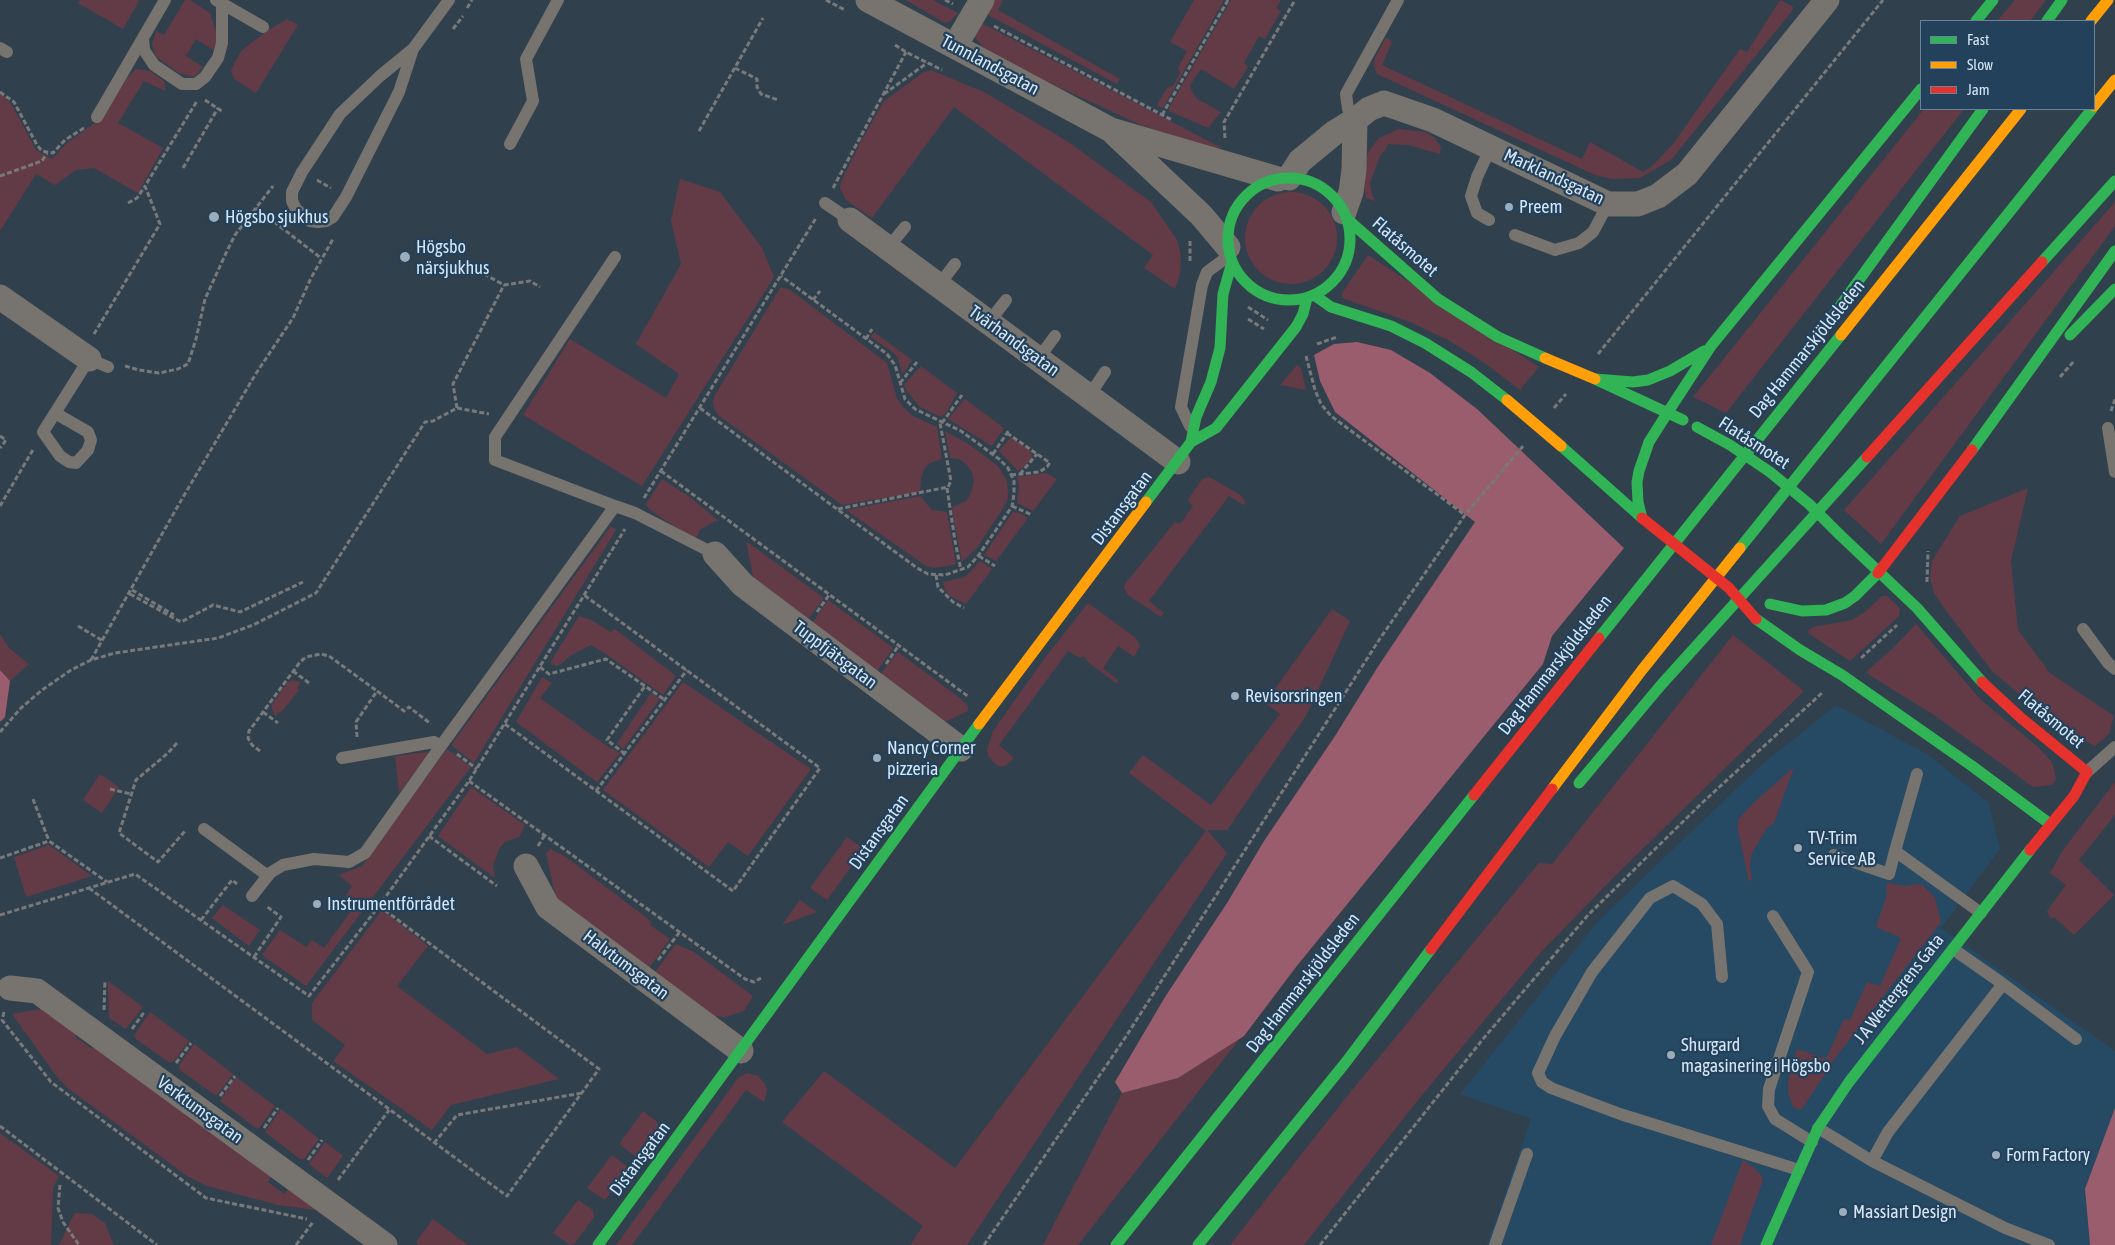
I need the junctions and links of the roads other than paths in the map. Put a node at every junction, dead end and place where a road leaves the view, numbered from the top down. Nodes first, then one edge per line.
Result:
1 (165, 0) edge
2 (449, 0) edge
3 (558, 0) edge
4 (868, 0) edge
5 (1398, 0) edge
6 (1827, 0) edge
7 (1993, 0) edge
8 (2062, 0) edge
9 (2108, 0) edge
10 (219, 2) edge
11 (977, 7) edge
12 (1977, 20) edge
13 (2048, 20) edge
14 (2092, 20) edge
15 (262, 28) dead end
16 (143, 38) junction
17 (955, 46) junction
18 (412, 49) junction
19 (2115, 80) edge
20 (1920, 90) edge
21 (2095, 105) edge
22 (1982, 110) edge
23 (2020, 110) edge
24 (2091, 110) edge
25 (97, 117) road end
26 (1355, 120) junction
27 (1111, 130) junction
28 (510, 144) dead end
29 (1491, 147) junction
30 (1284, 178) junction
31 (2115, 181) edge
32 (825, 203) dead end
33 (1608, 204) junction
34 (1346, 216) junction
35 (850, 220) joint
36 (1489, 220) dead end
37 (905, 227) dead end
38 (1515, 235) dead end
39 (888, 248) junction
40 (2115, 251) edge
41 (1230, 255) junction
42 (615, 257) dead end
43 (956, 264) dead end
44 (939, 285) junction
45 (2115, 289) edge
46 (0, 297) edge
47 (1311, 297) junction
48 (1006, 300) dead end
49 (989, 322) junction
50 (1821, 332) dead end
51 (1055, 336) dead end
52 (1711, 346) junction
53 (1038, 359) junction
54 (94, 361) joint
55 (1105, 372) dead end
56 (2024, 379) junction
57 (1615, 385) junction
58 (1090, 396) junction
59 (1668, 412) junction
60 (55, 413) junction
61 (1762, 414) dead end
62 (2108, 428) dead end
63 (1188, 445) junction
64 (2115, 472) edge
65 (615, 506) junction
66 (1638, 510) junction
67 (1696, 515) junction
68 (715, 554) joint
69 (1878, 573) junction
70 (1729, 588) junction
71 (2084, 629) dead end
72 (2115, 669) edge
73 (439, 744) junction
74 (2115, 747) edge
75 (961, 749) junction
76 (342, 758) dead end
77 (2087, 772) junction
78 (1916, 774) dead end
79 (1572, 791) dead end
80 (2050, 824) junction
81 (204, 830) road end
82 (1895, 851) junction
83 (1834, 855) dead end
84 (526, 866) dead end
85 (268, 876) junction
86 (1497, 881) dead end
87 (255, 898) road end
88 (1981, 912) junction
89 (1773, 916) dead end
90 (1953, 949) junction
91 (1722, 977) dead end
92 (2003, 984) junction
93 (10, 988) road end
94 (2076, 1038) dead end
95 (741, 1051) junction
96 (1346, 1062) junction
97 (1818, 1128) junction
98 (1812, 1142) junction
99 (1527, 1154) dead end
100 (1872, 1161) junction
101 (1798, 1170) junction
102 (385, 1245) edge
103 (598, 1245) edge
104 (1116, 1245) edge
105 (1198, 1245) edge
106 (1495, 1245) edge
107 (1766, 1245) edge
108 (2050, 1245) edge

1 - 16 lane
2 - 18 lane
3 - 28 lane
4 - 17 street, Tunnlandsgatan
5 - 26 lane
6 - 33 street, Marklandsgatan
7 - 12 main road
8 - 13 main road
9 - 14 main road
10 - 15 lane
10 - 16 lane
11 - 17 street
16 - 25 lane
17 - 27 street, Tunnlandsgatan
18 - 18 lane
19 - 21 main road
20 - 52 main road
22 - 50 main road
23 - 67 main road, Dag Hammarskjöldsleden
24 - 96 main road
26 - 29 street, Marklandsgatan
26 - 30 street, Marklandsgatan
26 - 34 street
27 - 30 street, Tunnlandsgatan
27 - 41 street, Tunnlandsgatan
29 - 33 street, Marklandsgatan
29 - 36 lane
30 - 34 main road, Flatåsmotet
30 - 41 main road
31 - 79 main road
32 - 35 lane
33 - 38 lane
34 - 47 main road, Flatåsmotet
34 - 57 main road, Flatåsmotet, bridge
35 - 39 street, Tvärhandsgatan
37 - 39 lane
39 - 44 street, Tvärhandsgatan
40 - 56 main road
41 - 47 main road
41 - 63 main road, Distansgatan
41 - 63 lane
42 - 65 lane
43 - 44 lane
44 - 49 street, Tvärhandsgatan
45 - 56 main road
46 - 54 street
47 - 63 main road, Distansgatan
47 - 66 main road, bridge
48 - 49 lane
49 - 53 street, Tvärhandsgatan
51 - 53 lane
52 - 57 main road
52 - 59 main road
53 - 58 street, Tvärhandsgatan
54 - 60 lane
55 - 58 lane
56 - 69 main road
57 - 59 main road, Flatåsmotet
58 - 63 street, Tvärhandsgatan
59 - 66 main road
59 - 69 main road, Flatåsmotet, bridge
60 - 60 lane
61 - 67 main road
62 - 64 lane
63 - 75 main road, Distansgatan
65 - 68 lane
65 - 73 lane
66 - 70 main road, bridge
67 - 104 main road, Dag Hammarskjöldsleden
68 - 75 street, Tuppfjätsgatan
69 - 70 main road
69 - 77 main road, Flatåsmotet
70 - 80 main road, bridge
71 - 72 lane
73 - 76 lane
73 - 85 lane
74 - 77 lane
75 - 95 main road, Distansgatan
77 - 80 main road, J A Wettergrens Gata
78 - 82 lane
80 - 88 main road, J A Wettergrens Gata
81 - 85 lane
82 - 83 lane
82 - 88 lane
84 - 95 street, Halvtumsgatan
85 - 87 lane
86 - 96 main road
88 - 90 main road, J A Wettergrens Gata
89 - 98 lane
90 - 92 lane
90 - 97 main road, J A Wettergrens Gata
91 - 101 lane
92 - 94 lane
92 - 100 lane
93 - 102 street, Verktumsgatan
95 - 103 main road, Distansgatan
96 - 105 main road
97 - 98 main road, J A Wettergrens Gata
97 - 100 lane
98 - 101 main road, J A Wettergrens Gata
99 - 106 lane
100 - 108 lane
101 - 107 main road, J A Wettergrens Gata

